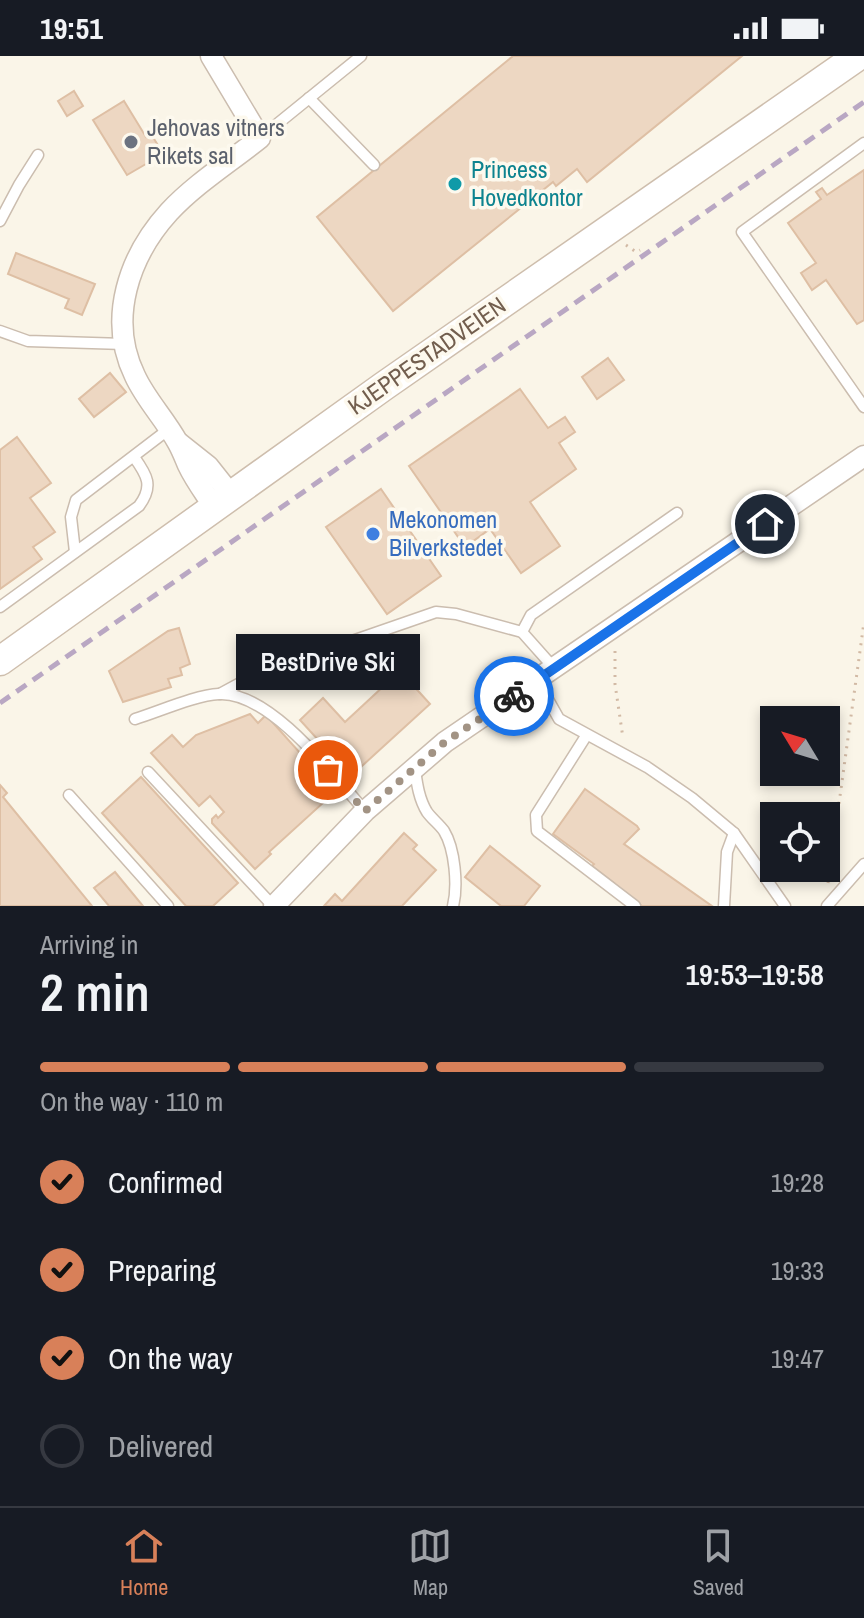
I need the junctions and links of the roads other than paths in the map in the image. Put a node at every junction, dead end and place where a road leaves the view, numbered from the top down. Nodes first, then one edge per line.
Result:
1 (211, 56) edge
2 (361, 56) edge
3 (858, 56) edge
4 (309, 98) junction
5 (260, 138) junction
6 (864, 143) edge
7 (38, 155) dead end
8 (374, 165) dead end
9 (0, 221) edge
10 (0, 331) edge
11 (124, 344) junction
12 (864, 407) edge
13 (174, 436) junction
14 (864, 456) edge
15 (134, 457) junction
16 (222, 501) junction
17 (677, 513) dead end
18 (75, 552) junction
19 (0, 607) edge
20 (522, 632) junction
21 (0, 661) edge
22 (546, 674) junction
23 (220, 694) junction
24 (135, 719) dead end
25 (586, 736) junction
26 (415, 768) junction
27 (148, 772) dead end
28 (69, 795) dead end
29 (365, 811) junction
30 (734, 833) junction
31 (864, 864) edge
32 (830, 902) edge
33 (168, 906) edge
34 (273, 906) edge
35 (453, 906) edge
36 (635, 906) edge
37 (724, 906) edge
38 (785, 906) edge

1 - 5 street
2 - 4 lane
3 - 16 main road, KJEPPESTADVEIEN
4 - 5 lane
4 - 8 lane
5 - 11 street
6 - 12 lane
7 - 9 lane
10 - 11 lane
11 - 13 street
13 - 15 lane
13 - 16 street
14 - 22 street
15 - 18 lane
15 - 18 lane
16 - 21 main road, KJEPPESTADVEIEN
17 - 20 lane
18 - 19 lane
20 - 22 lane
20 - 23 lane
22 - 25 lane
22 - 26 street
23 - 24 lane
23 - 29 lane
25 - 30 lane
25 - 36 lane
26 - 29 street
26 - 35 lane
27 - 34 lane
28 - 33 lane
29 - 34 street
30 - 37 lane
30 - 38 lane
31 - 32 lane

